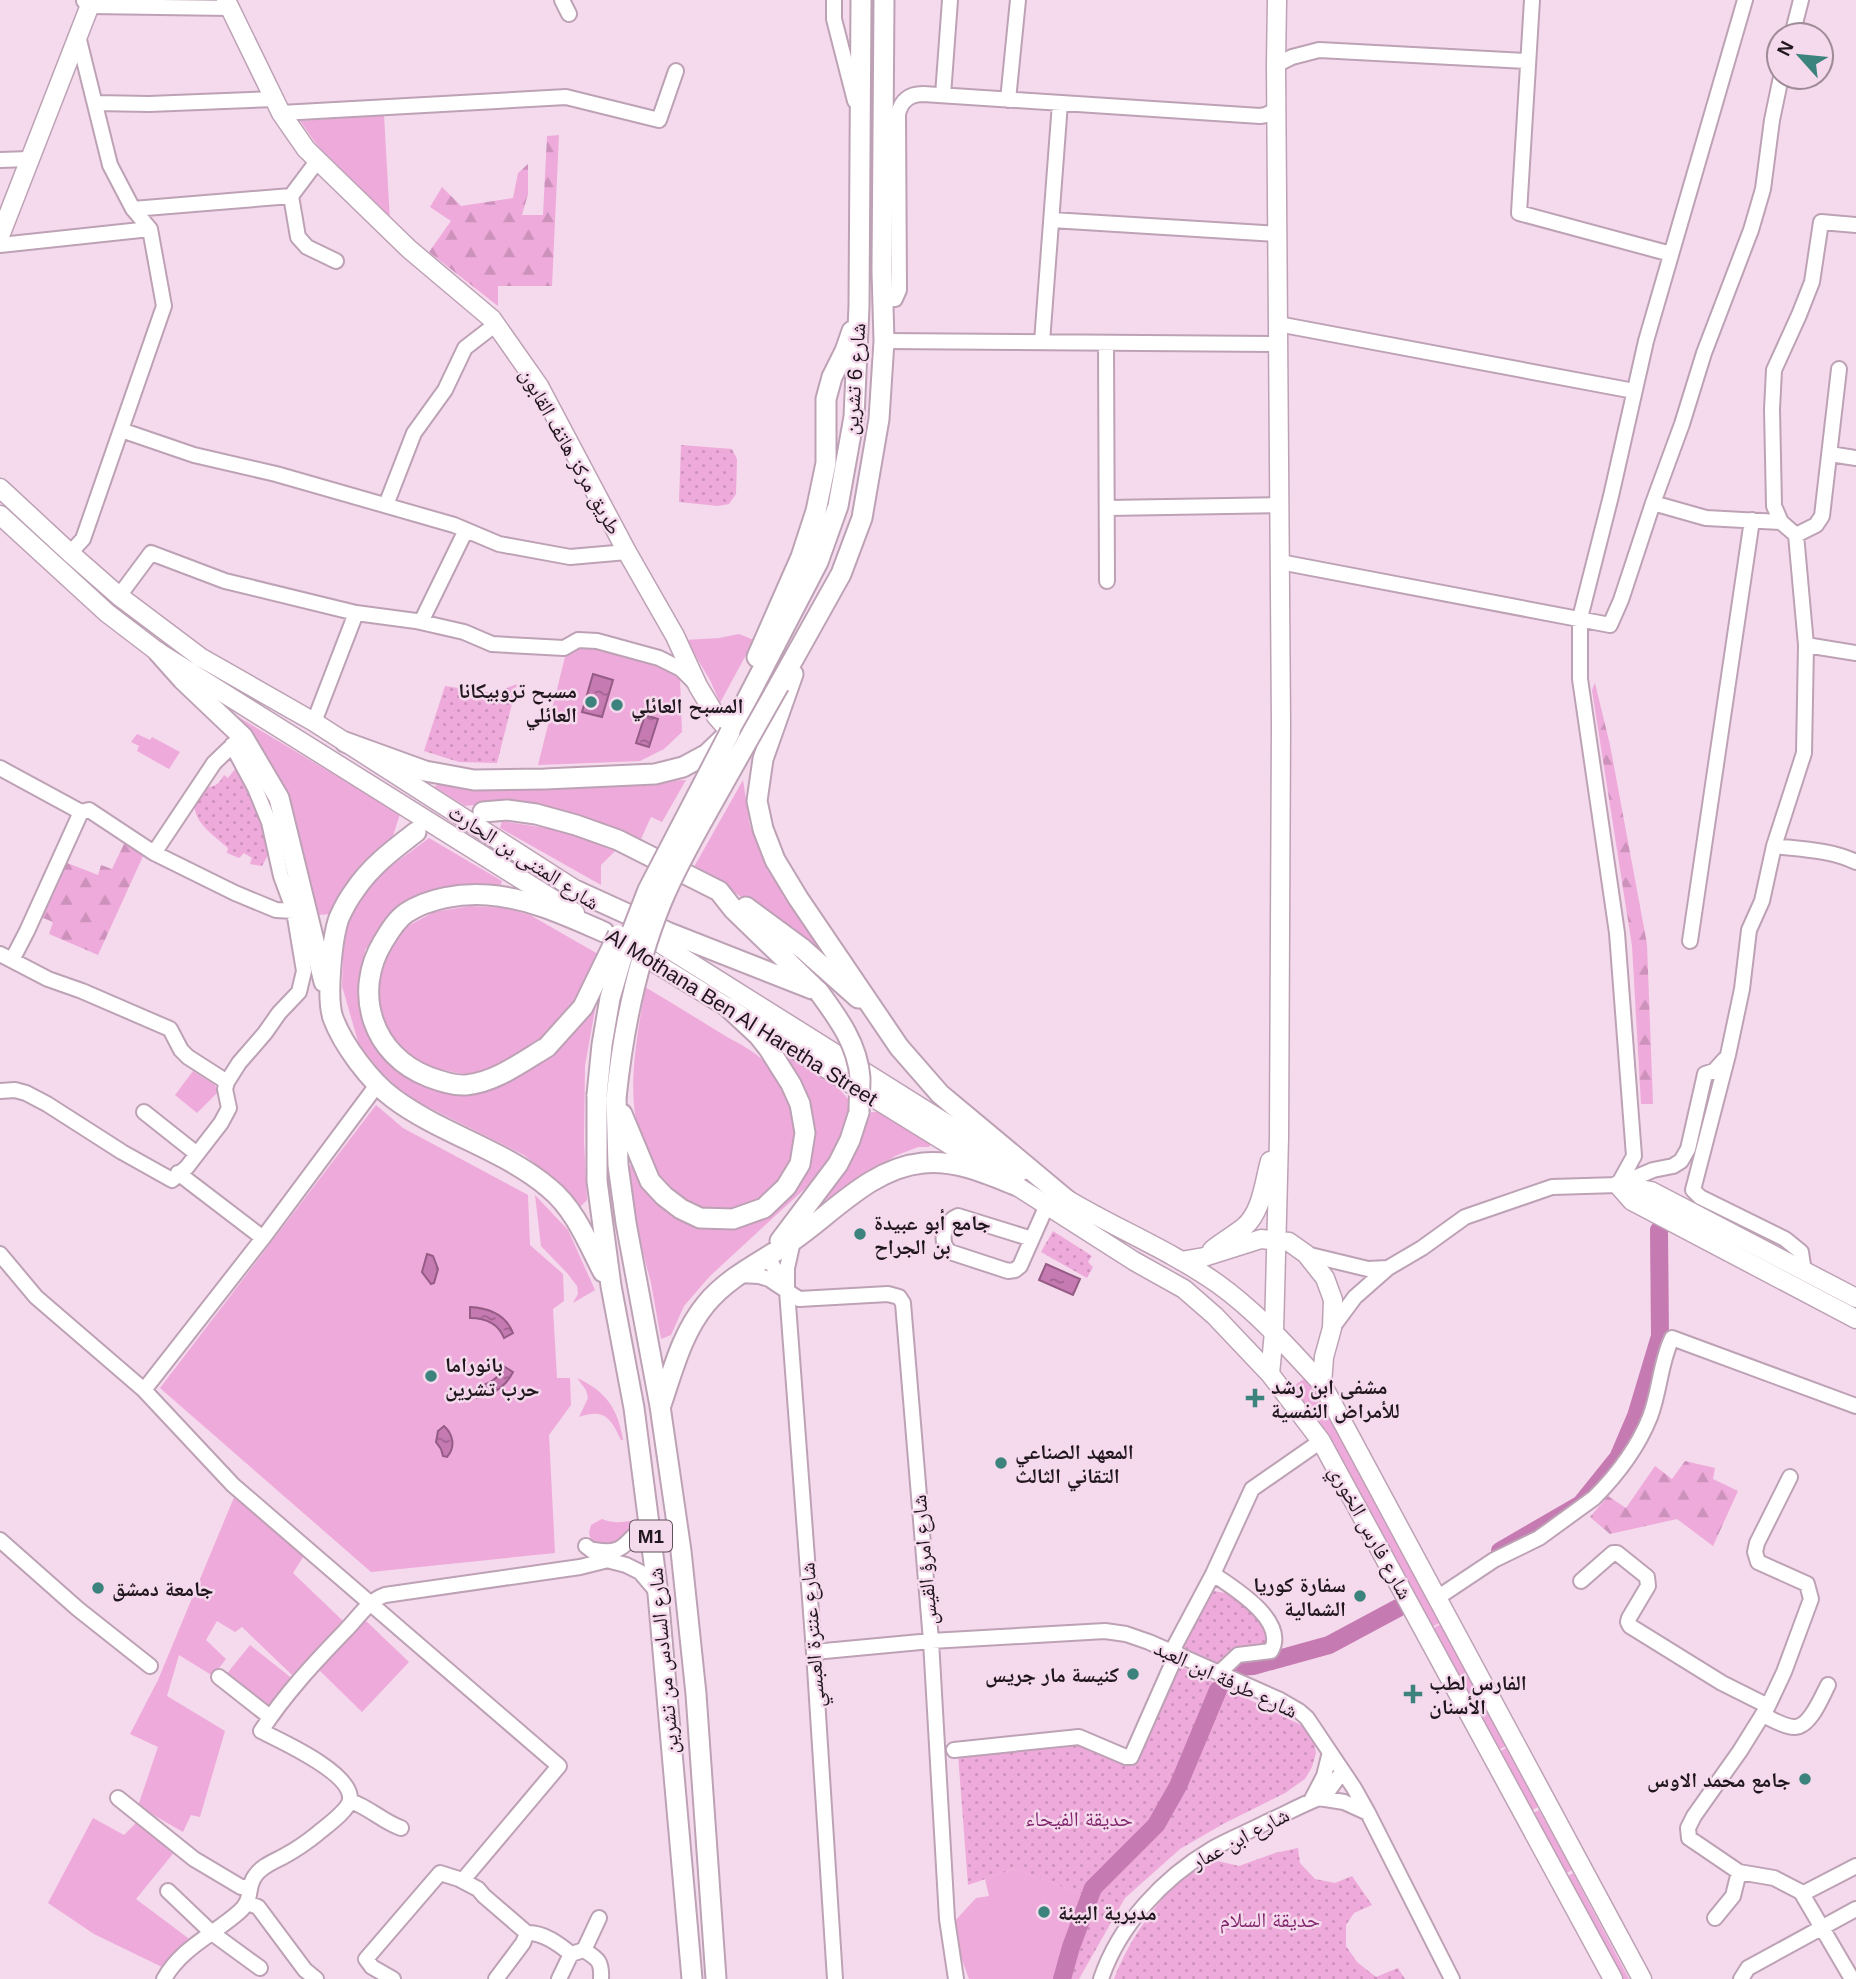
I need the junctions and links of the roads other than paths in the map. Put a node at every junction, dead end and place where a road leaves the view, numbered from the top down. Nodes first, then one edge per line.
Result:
1 (834, 0) edge
2 (861, 0) edge
3 (884, 0) edge
4 (950, 0) edge
5 (1018, 0) edge
6 (1277, 0) edge
7 (1532, 0) edge
8 (1745, 0) edge
9 (1801, 0) edge
10 (88, 2) edge
11 (228, 4) edge
12 (1796, 21) edge
13 (78, 36) junction
14 (1528, 61) junction
15 (1276, 65) junction
16 (676, 71) dead end
17 (1778, 91) edge
18 (943, 95) junction
19 (1008, 100) junction
20 (96, 103) junction
21 (1060, 103) junction
22 (278, 106) junction
23 (1277, 109) junction
24 (861, 124) junction
25 (30, 159) junction
26 (0, 160) edge
27 (318, 160) junction
28 (291, 196) junction
29 (133, 209) junction
30 (1052, 220) junction
31 (1856, 225) edge
32 (150, 229) junction
33 (1278, 234) junction
34 (0, 236) edge
35 (0, 245) edge
36 (1671, 254) junction
37 (336, 261) dead end
38 (883, 300) junction
39 (859, 306) junction
40 (496, 324) junction
41 (1278, 324) junction
42 (884, 341) junction
43 (1042, 342) junction
44 (1106, 343) junction
45 (1279, 344) junction
46 (1839, 369) dead end
47 (1634, 391) junction
48 (121, 430) junction
49 (1830, 454) junction
50 (1856, 458) edge
51 (0, 488) edge
52 (1653, 503) junction
53 (386, 505) junction
54 (1279, 505) junction
55 (1107, 508) junction
56 (0, 515) edge
57 (1752, 520) junction
58 (1782, 522) junction
59 (466, 530) junction
60 (1797, 535) junction
61 (626, 552) junction
62 (70, 553) junction
63 (1280, 562) junction
64 (1107, 582) dead end
65 (120, 596) junction
66 (356, 613) junction
67 (1580, 618) junction
68 (421, 622) junction
69 (806, 636) junction
70 (1806, 645) junction
71 (158, 652) junction
72 (1856, 653) edge
73 (698, 686) junction
74 (314, 722) junction
75 (733, 726) junction
76 (237, 741) junction
77 (345, 742) junction
78 (0, 768) edge
79 (81, 812) junction
80 (483, 812) dead end
81 (683, 822) junction
82 (416, 832) dead end
83 (1774, 846) junction
84 (154, 853) junction
85 (1856, 862) edge
86 (577, 891) junction
87 (719, 891) junction
88 (294, 911) junction
89 (604, 932) junction
90 (1690, 941) dead end
91 (6, 957) edge
92 (819, 992) junction
93 (729, 1009) junction
94 (873, 1010) junction
95 (332, 1015) junction
96 (1728, 1055) junction
97 (227, 1082) junction
98 (377, 1085) junction
99 (0, 1091) edge
100 (617, 1098) junction
101 (145, 1112) dead end
102 (1279, 1138) junction
103 (197, 1154) junction
104 (178, 1173) junction
105 (1015, 1185) junction
106 (1618, 1185) junction
107 (1067, 1200) junction
108 (1047, 1205) junction
109 (263, 1238) junction
110 (1032, 1239) junction
111 (1276, 1239) junction
112 (793, 1241) junction
113 (0, 1254) edge
114 (1306, 1254) junction
115 (765, 1257) junction
116 (1204, 1257) junction
117 (1181, 1261) junction
118 (1388, 1268) junction
119 (738, 1275) junction
120 (1809, 1281) junction
121 (611, 1286) junction
122 (787, 1291) junction
123 (1856, 1298) edge
124 (1856, 1319) edge
125 (1332, 1328) junction
126 (1274, 1332) junction
127 (1270, 1374) junction
128 (1322, 1384) junction
129 (144, 1390) junction
130 (660, 1406) junction
131 (1856, 1406) edge
132 (1321, 1441) junction
133 (1790, 1477) dead end
134 (649, 1527) junction
135 (0, 1540) edge
136 (608, 1560) junction
137 (1213, 1574) junction
138 (1581, 1580) dead end
139 (659, 1594) junction
140 (1437, 1598) junction
141 (370, 1603) junction
142 (931, 1641) junction
143 (814, 1652) junction
144 (1174, 1652) junction
145 (150, 1666) dead end
146 (1219, 1673) junction
147 (219, 1678) dead end
148 (1828, 1685) dead end
149 (1765, 1710) junction
150 (270, 1717) junction
151 (954, 1750) dead end
152 (1330, 1752) junction
153 (1342, 1772) junction
154 (118, 1798) dead end
155 (1314, 1800) junction
156 (350, 1801) junction
157 (1368, 1813) junction
158 (401, 1828) dead end
159 (1856, 1866) edge
160 (1739, 1872) junction
161 (463, 1880) junction
162 (250, 1887) junction
163 (168, 1891) dead end
164 (1802, 1894) junction
165 (247, 1903) junction
166 (1856, 1909) edge
167 (599, 1917) dead end
168 (1715, 1918) dead end
169 (1821, 1929) junction
170 (212, 1933) junction
171 (527, 1933) junction
172 (577, 1952) junction
173 (260, 1968) dead end
174 (164, 1979) edge
175 (316, 1979) edge
176 (393, 1979) edge
177 (496, 1979) edge
178 (559, 1979) edge
179 (601, 1979) edge
180 (692, 1979) edge
181 (716, 1979) edge
182 (835, 1979) edge
183 (956, 1979) edge
184 (1101, 1979) edge
185 (1452, 1979) edge
186 (1613, 1979) edge
187 (1642, 1979) edge
188 (1741, 1979) edge
189 (1852, 1979) edge

1 - 24 street
2 - 24 highway, شارع 6 تشرين
3 - 38 highway, شارع 6 تشرين
4 - 18 street
5 - 19 street
6 - 15 main road
7 - 14 street
8 - 36 street
9 - 12 street
10 - 11 street
10 - 13 main road
11 - 22 main road, طريق مركز هاتف القابون
13 - 20 street
13 - 25 main road
14 - 15 street
14 - 36 street
15 - 23 main road
16 - 22 street
17 - 52 street
18 - 19 street
18 - 38 street
19 - 21 street
20 - 22 street
20 - 29 street
21 - 23 street
21 - 30 street
22 - 27 main road, طريق مركز هاتف القابون
23 - 33 main road
24 - 39 highway, شارع 6 تشرين
25 - 26 street
25 - 34 main road
27 - 28 street
27 - 40 main road, طريق مركز هاتف القابون
28 - 29 street
28 - 37 street
29 - 32 street
30 - 33 street
30 - 43 street
31 - 58 street
32 - 35 street
32 - 48 street
33 - 41 main road
36 - 47 street
38 - 42 highway, شارع 6 تشرين
39 - 75 highway
39 - 75 highway, شارع 6 تشرين
40 - 53 street
40 - 61 main road, طريق مركز هاتف القابون
41 - 45 main road
41 - 47 street
42 - 43 street
42 - 69 highway, شارع 6 تشرين
43 - 44 street
44 - 45 street
44 - 55 street
45 - 54 main road
46 - 49 street
47 - 67 street
48 - 53 street
48 - 62 street
49 - 50 street
49 - 60 street
51 - 62 main road, شارع المثنى بن الحارث
52 - 57 street
52 - 67 street
53 - 59 street
54 - 55 street
54 - 63 main road
55 - 64 street
56 - 71 main road
57 - 58 street
57 - 90 street
58 - 60 street
59 - 61 street
59 - 68 street
60 - 70 street
61 - 73 main road, طريق مركز هاتف القابون
62 - 65 main road, شارع المثنى بن الحارث
63 - 67 street
63 - 102 main road
65 - 66 street
65 - 74 main road, شارع المثنى بن الحارث
66 - 68 street
66 - 74 street
67 - 106 street
68 - 73 street
69 - 94 highway
69 - 100 highway, شارع 6 تشرين, bridge
70 - 72 street
70 - 83 street
71 - 76 highway
71 - 89 main road, Al Mothana Ben Al Haretha Street
73 - 75 main road, طريق مركز هاتف القابون
74 - 77 main road, شارع المثنى بن الحارث
75 - 77 highway
75 - 81 highway, bridge
76 - 84 street
76 - 88 street
76 - 95 highway
77 - 86 main road, شارع المثنى بن الحارث
78 - 79 street
79 - 84 street
79 - 91 street
80 - 87 highway
81 - 89 highway, bridge
81 - 121 highway, شارع السادس من تشرين / M1, bridge
82 - 95 highway
83 - 85 street
83 - 96 street
84 - 88 street
86 - 92 highway
86 - 107 main road, شارع المثنى بن الحارث
87 - 92 highway
87 - 94 highway
88 - 97 street
89 - 93 main road, Al Mothana Ben Al Haretha Street
91 - 97 street
92 - 115 highway, bridge
93 - 100 highway
93 - 105 main road, Al Mothana Ben Al Haretha Street
94 - 107 highway
95 - 98 highway
96 - 106 street
96 - 120 street
97 - 103 street
98 - 109 street
98 - 121 highway
99 - 104 street
100 - 130 highway, شارع السادس من تشرين / M1
101 - 103 street
102 - 111 main road
102 - 116 main road
103 - 104 street
104 - 109 street
105 - 108 main road, شارع فارس الخوري
105 - 112 highway
106 - 118 street
106 - 120 main road
107 - 117 main road, شارع فارس الخوري
108 - 110 street
108 - 127 main road, شارع فارس الخوري
109 - 129 street
110 - 110 street
111 - 114 main road
111 - 116 main road
111 - 126 main road
112 - 115 highway
112 - 122 street, شارع عنترة العبسي
113 - 129 street
114 - 118 street
114 - 125 main road
115 - 119 highway
115 - 122 street
116 - 117 main road
117 - 126 main road, شارع فارس الخوري
118 - 125 street
119 - 122 street
119 - 130 highway
120 - 123 main road
120 - 124 main road
121 - 134 highway, شارع السادس من تشرين / M1
122 - 142 street, شارع امرؤ القيس
122 - 143 street, شارع عنترة العبسي
125 - 128 main road
126 - 127 main road
126 - 128 main road, شارع فارس الخوري
127 - 132 main road, شارع فارس الخوري
128 - 140 main road, شارع فارس الخوري
129 - 141 street
130 - 181 highway, شارع السادس من تشرين / M1
131 - 140 street
132 - 137 street
132 - 186 main road, شارع فارس الخوري
133 - 149 street
134 - 136 street
134 - 139 highway, شارع السادس من تشرين / M1
135 - 145 street
136 - 139 street
136 - 141 street
137 - 144 street
137 - 146 street
138 - 149 street
139 - 180 highway, شارع السادس من تشرين / M1
140 - 187 main road, شارع فارس الخوري
141 - 150 street
141 - 161 street
142 - 143 street, شارع طرفة ابن العبد
142 - 144 street, شارع طرفة ابن العبد
142 - 183 street, شارع امرؤ القيس
143 - 182 street, شارع عنترة العبسي
144 - 146 street, شارع طرفة ابن العبد
144 - 151 street
146 - 152 street, شارع طرفة ابن العبد
147 - 150 street
148 - 149 street
149 - 160 street
150 - 156 street
152 - 153 street, شارع طرفة ابن العبد
152 - 155 street, شارع ابن عمار
153 - 155 street, شارع ابن عمار
153 - 157 street, شارع طرفة ابن العبد
154 - 162 street
155 - 157 street
155 - 184 street, شارع ابن عمار
156 - 158 street
156 - 162 street
157 - 185 street, شارع طرفة ابن العبد
159 - 164 street
160 - 164 street
160 - 168 street
161 - 171 street
161 - 176 street
162 - 165 street
163 - 170 street
164 - 169 street
165 - 170 street
165 - 175 street
166 - 169 street
167 - 172 street
169 - 188 street
169 - 189 street
170 - 173 street
170 - 174 street
171 - 172 street
171 - 177 street
172 - 178 street
172 - 179 street

